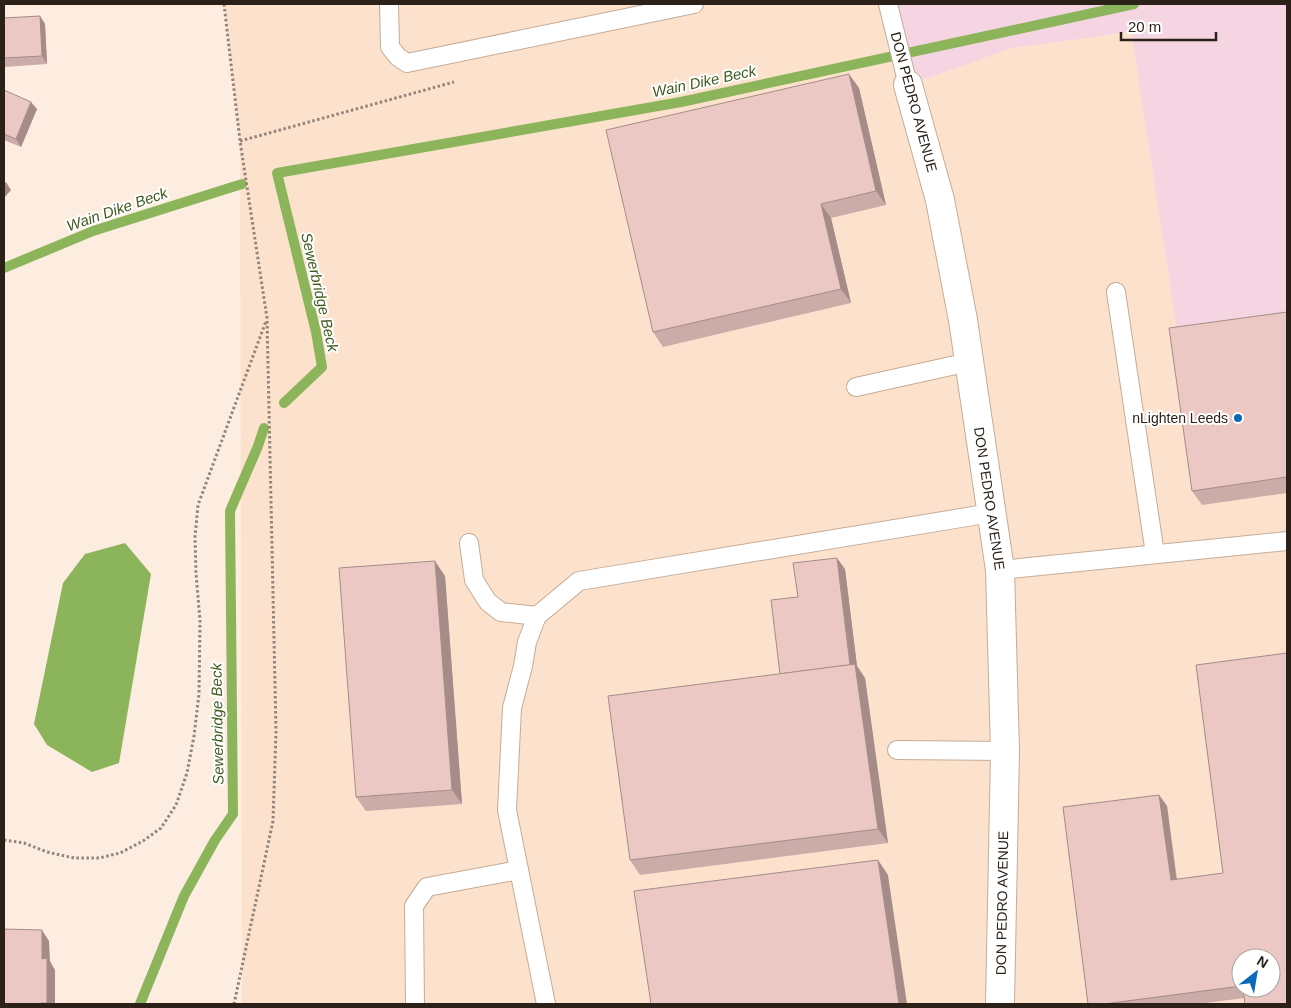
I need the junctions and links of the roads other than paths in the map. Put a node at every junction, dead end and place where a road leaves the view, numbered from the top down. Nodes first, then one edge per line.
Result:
1 (389, 4) edge
2 (694, 4) edge
3 (888, 4) edge
4 (908, 85) joint
5 (1116, 292) dead end
6 (969, 362) junction
7 (856, 387) dead end
8 (991, 513) junction
9 (1287, 541) edge
10 (469, 543) dead end
11 (1155, 554) junction
12 (1000, 570) junction
13 (537, 616) junction
14 (898, 750) dead end
15 (1004, 751) junction
16 (519, 870) junction
17 (415, 1004) edge
18 (546, 1004) edge
19 (1000, 1004) edge

1 - 2 lane
3 - 4 lane, DON PEDRO AVENUE
4 - 6 street, DON PEDRO AVENUE
5 - 11 lane
6 - 7 lane
6 - 8 street, DON PEDRO AVENUE
8 - 12 street, DON PEDRO AVENUE
8 - 13 lane
9 - 11 lane
10 - 13 lane
11 - 12 lane
12 - 15 street, DON PEDRO AVENUE
13 - 16 lane
14 - 15 lane
15 - 19 street, DON PEDRO AVENUE
16 - 17 lane
16 - 18 lane

